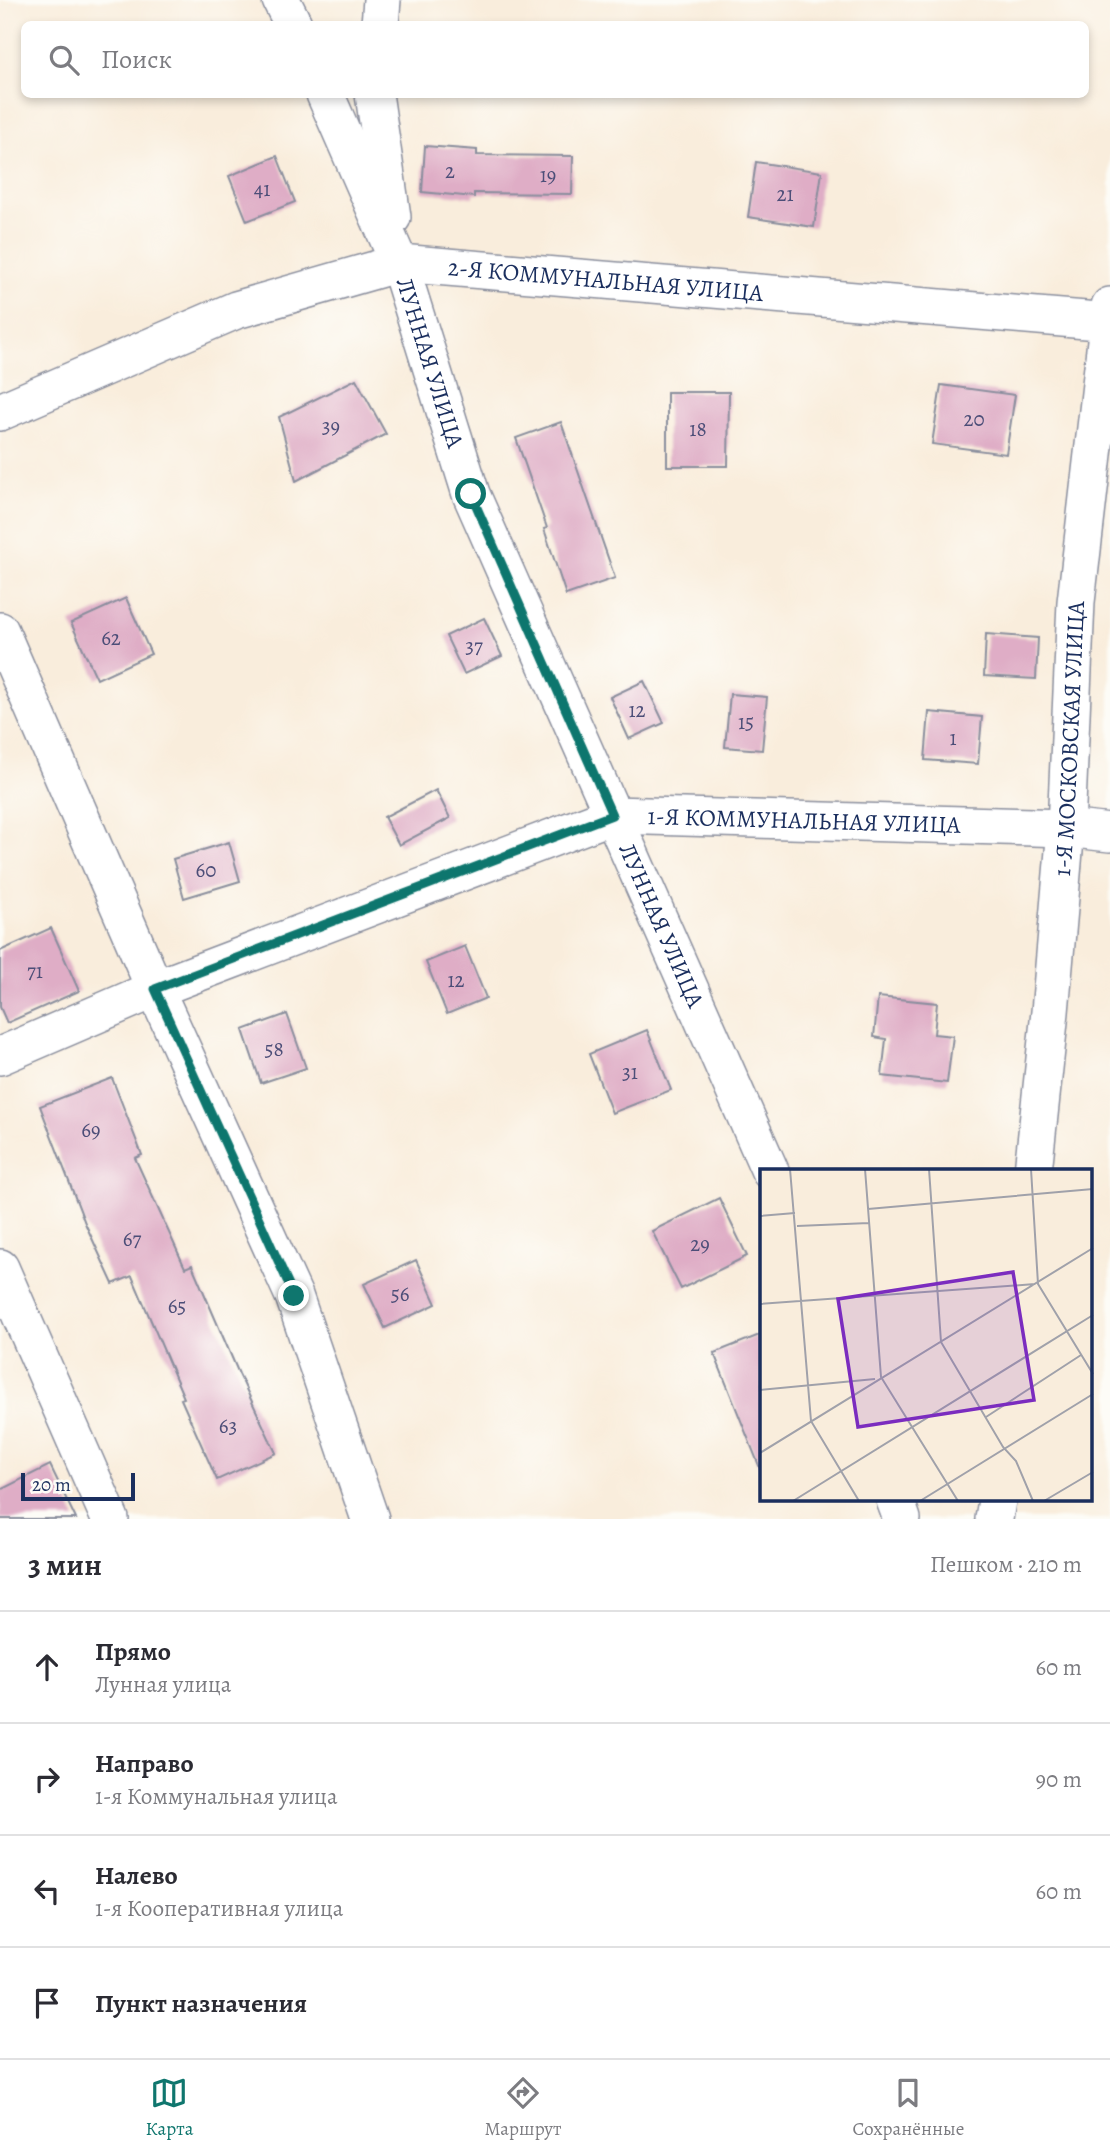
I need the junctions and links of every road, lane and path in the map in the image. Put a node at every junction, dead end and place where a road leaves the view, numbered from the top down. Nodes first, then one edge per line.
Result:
1 (281, 0) edge
2 (382, 0) edge
3 (292, 21) edge
4 (380, 21) edge
5 (326, 98) edge
6 (375, 98) edge
7 (399, 263) junction
8 (1110, 316) edge
9 (0, 412) edge
10 (0, 631) edge
11 (612, 815) junction
12 (1066, 828) junction
13 (1110, 833) edge
14 (155, 989) junction
15 (0, 1056) edge
16 (769, 1169) edge
17 (1033, 1169) edge
18 (0, 1268) edge
19 (896, 1502) edge
20 (110, 1519) edge
21 (370, 1519) edge
22 (902, 1519) edge

1 - 3 street
2 - 4 street
5 - 7 street, ЛУННАЯ УЛИЦА
6 - 7 street
7 - 8 street, 2-Я КОММУНАЛЬНАЯ УЛИЦА
7 - 9 street, 2-Я КОММУНАЛЬНАЯ УЛИЦА
7 - 11 street, ЛУННАЯ УЛИЦА
8 - 12 street, 1-Я МОСКОВСКАЯ УЛИЦА
10 - 14 street
11 - 12 street, 1-Я КОММУНАЛЬНАЯ УЛИЦА
11 - 14 street, 1-Я КОММУНАЛЬНАЯ УЛИЦА
11 - 16 street, ЛУННАЯ УЛИЦА
12 - 13 street, 1-Я КОММУНАЛЬНАЯ УЛИЦА
12 - 17 street, 1-Я МОСКОВСКАЯ УЛИЦА
14 - 15 street, 1-Я КОММУНАЛЬНАЯ УЛИЦА
14 - 21 street
18 - 20 street
19 - 22 street

